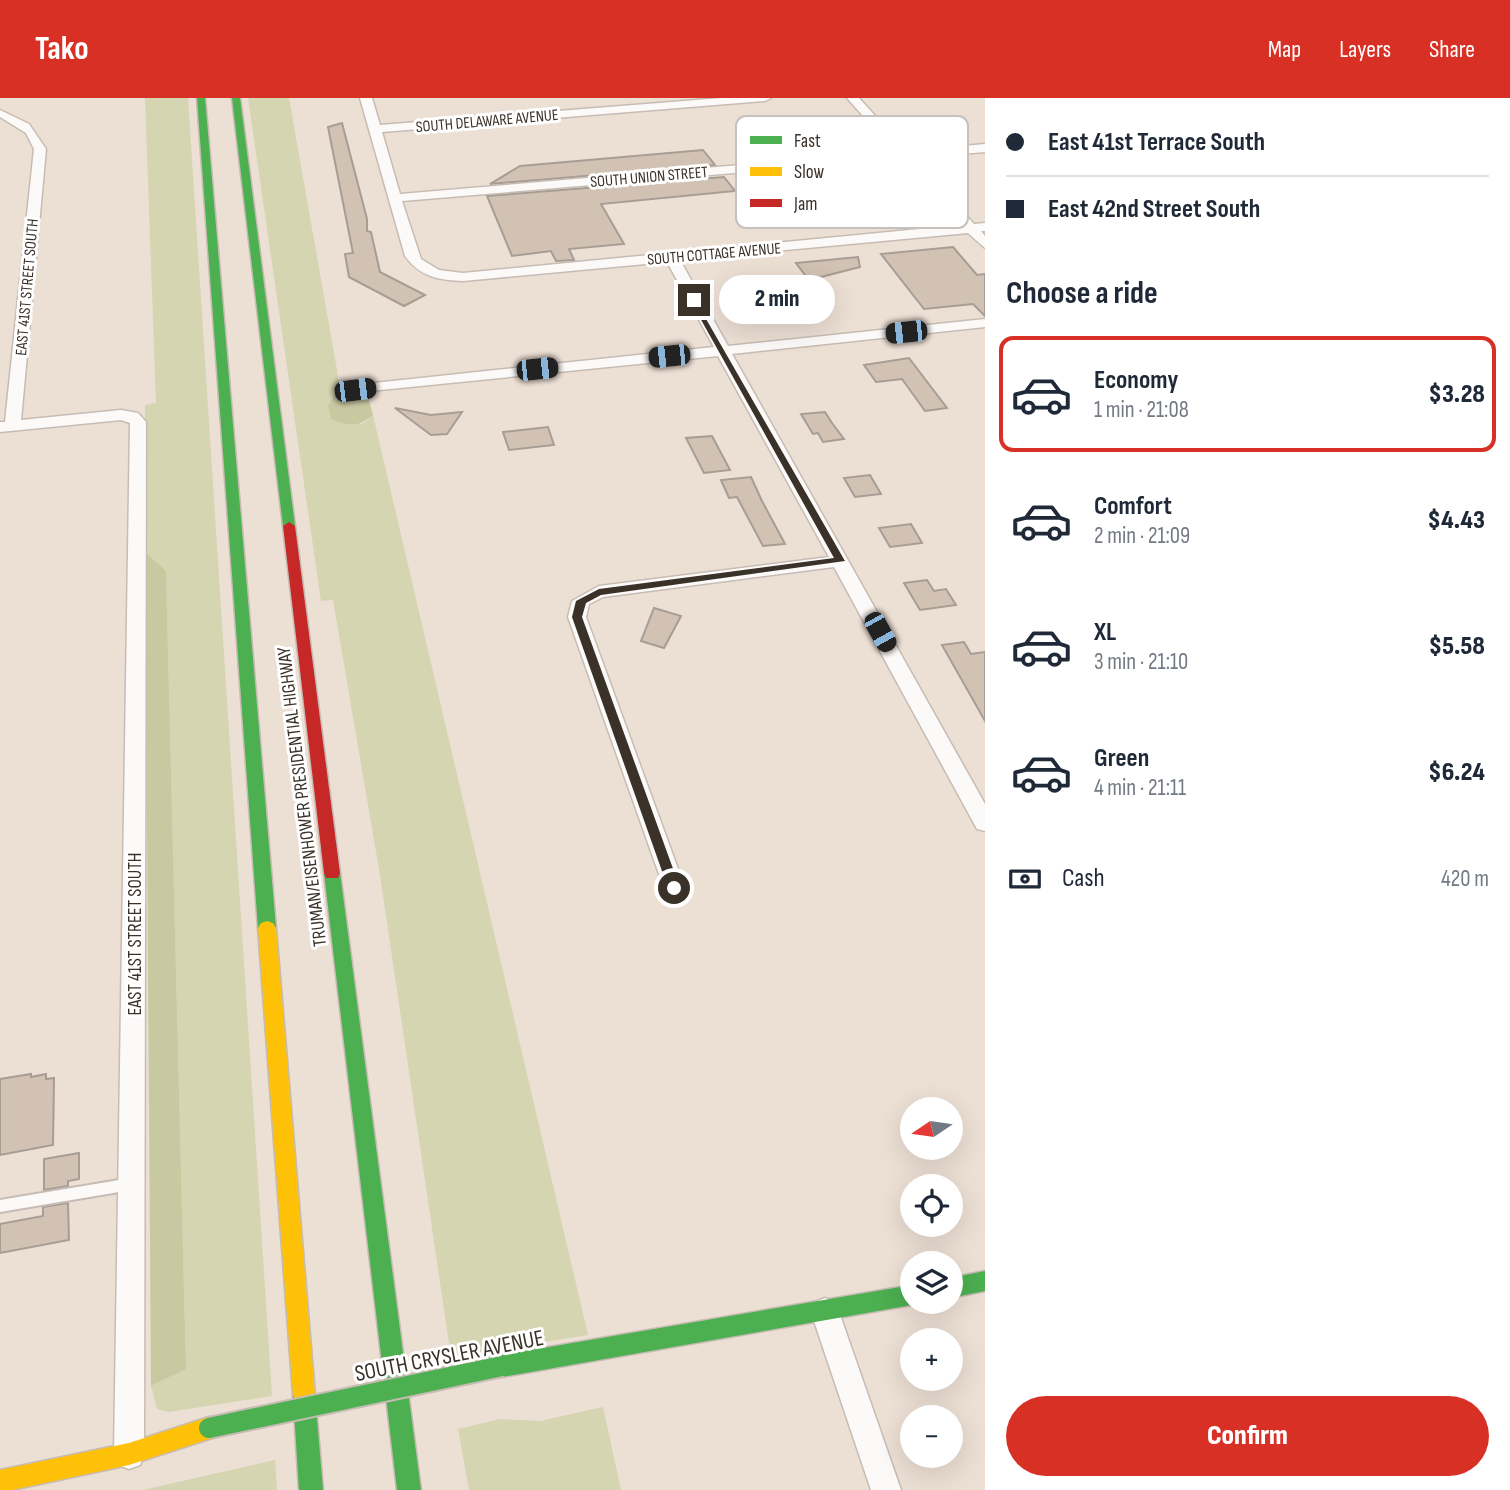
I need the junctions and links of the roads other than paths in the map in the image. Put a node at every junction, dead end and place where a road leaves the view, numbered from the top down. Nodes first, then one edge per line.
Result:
1 (201, 98) edge
2 (236, 98) edge
3 (366, 98) edge
4 (765, 98) edge
5 (853, 98) edge
6 (0, 113) edge
7 (869, 116) edge
8 (376, 129) junction
9 (736, 169) edge
10 (396, 198) junction
11 (978, 228) edge
12 (985, 244) edge
13 (671, 257) junction
14 (985, 323) edge
15 (722, 350) junction
16 (355, 390) dead end
17 (7, 426) edge
18 (840, 561) junction
19 (985, 823) edge
20 (674, 888) dead end
21 (131, 1184) junction
22 (0, 1206) edge
23 (985, 1280) edge
24 (963, 1284) edge
25 (900, 1297) edge
26 (825, 1312) junction
27 (129, 1454) junction
28 (0, 1481) edge
29 (311, 1490) edge
30 (409, 1490) edge
31 (886, 1490) edge

1 - 29 main road, TRUMAN/EISENHOWER PRESIDENTIAL HIGHWAY
2 - 30 main road, TRUMAN/EISENHOWER PRESIDENTIAL HIGHWAY
3 - 8 street
4 - 8 street, SOUTH DELAWARE AVENUE
5 - 7 street
6 - 17 street, EAST 41ST STREET SOUTH
8 - 10 street
9 - 10 street, SOUTH UNION STREET
10 - 13 street, SOUTH COTTAGE AVENUE
11 - 12 street
11 - 13 street, SOUTH COTTAGE AVENUE
13 - 15 street
14 - 15 street
15 - 16 street
15 - 18 street
17 - 21 street, EAST 41ST STREET SOUTH
18 - 19 street
18 - 20 street
21 - 22 lane
21 - 27 street, EAST 41ST STREET SOUTH
23 - 24 main road
25 - 26 main road, SOUTH CRYSLER AVENUE
26 - 27 main road, SOUTH CRYSLER AVENUE, bridge
26 - 31 street
27 - 28 main road, SOUTH CRYSLER AVENUE

